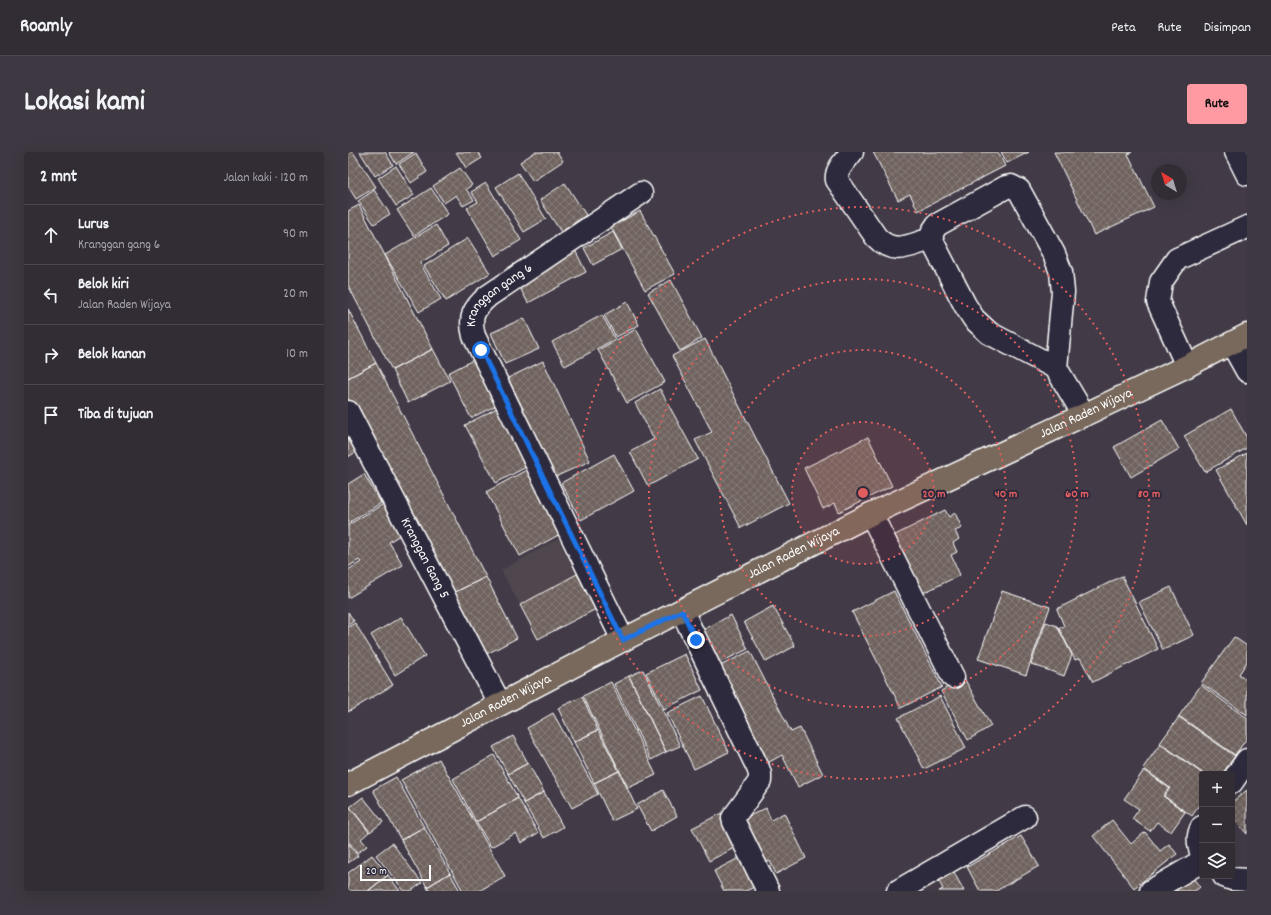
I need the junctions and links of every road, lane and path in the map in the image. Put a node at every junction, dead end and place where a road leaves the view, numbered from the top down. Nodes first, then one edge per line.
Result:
1 (852, 152) edge
2 (1236, 152) edge
3 (1247, 174) edge
4 (640, 193) dead end
5 (1247, 227) edge
6 (931, 239) junction
7 (1239, 339) edge
8 (1187, 366) junction
9 (1056, 368) junction
10 (1247, 371) edge
11 (348, 412) edge
12 (1084, 415) junction
13 (871, 514) junction
14 (682, 611) junction
15 (623, 640) junction
16 (953, 677) dead end
17 (500, 704) junction
18 (1247, 760) edge
19 (1235, 778) edge
20 (349, 782) edge
21 (1025, 818) dead end
22 (1199, 834) edge
23 (1199, 846) edge
24 (1199, 863) edge
25 (1232, 879) edge
26 (1247, 880) edge
27 (768, 891) edge
28 (898, 891) edge
29 (1151, 891) edge

1 - 6 street
2 - 3 street
4 - 15 street, Kranggan gang 6
5 - 8 street
6 - 9 street
6 - 9 street
7 - 8 main road, Jalan Raden Wijaya
7 - 10 street
8 - 12 main road, Jalan Raden Wijaya
9 - 12 street
11 - 17 street, Kranggan Gang 5
12 - 13 main road, Jalan Raden Wijaya
13 - 14 main road, Jalan Raden Wijaya
13 - 16 street
14 - 15 main road, Jalan Raden Wijaya
14 - 27 street
15 - 17 main road, Jalan Raden Wijaya
17 - 20 main road, Jalan Raden Wijaya
18 - 19 street
21 - 28 street
22 - 23 street
24 - 29 street
25 - 26 street

